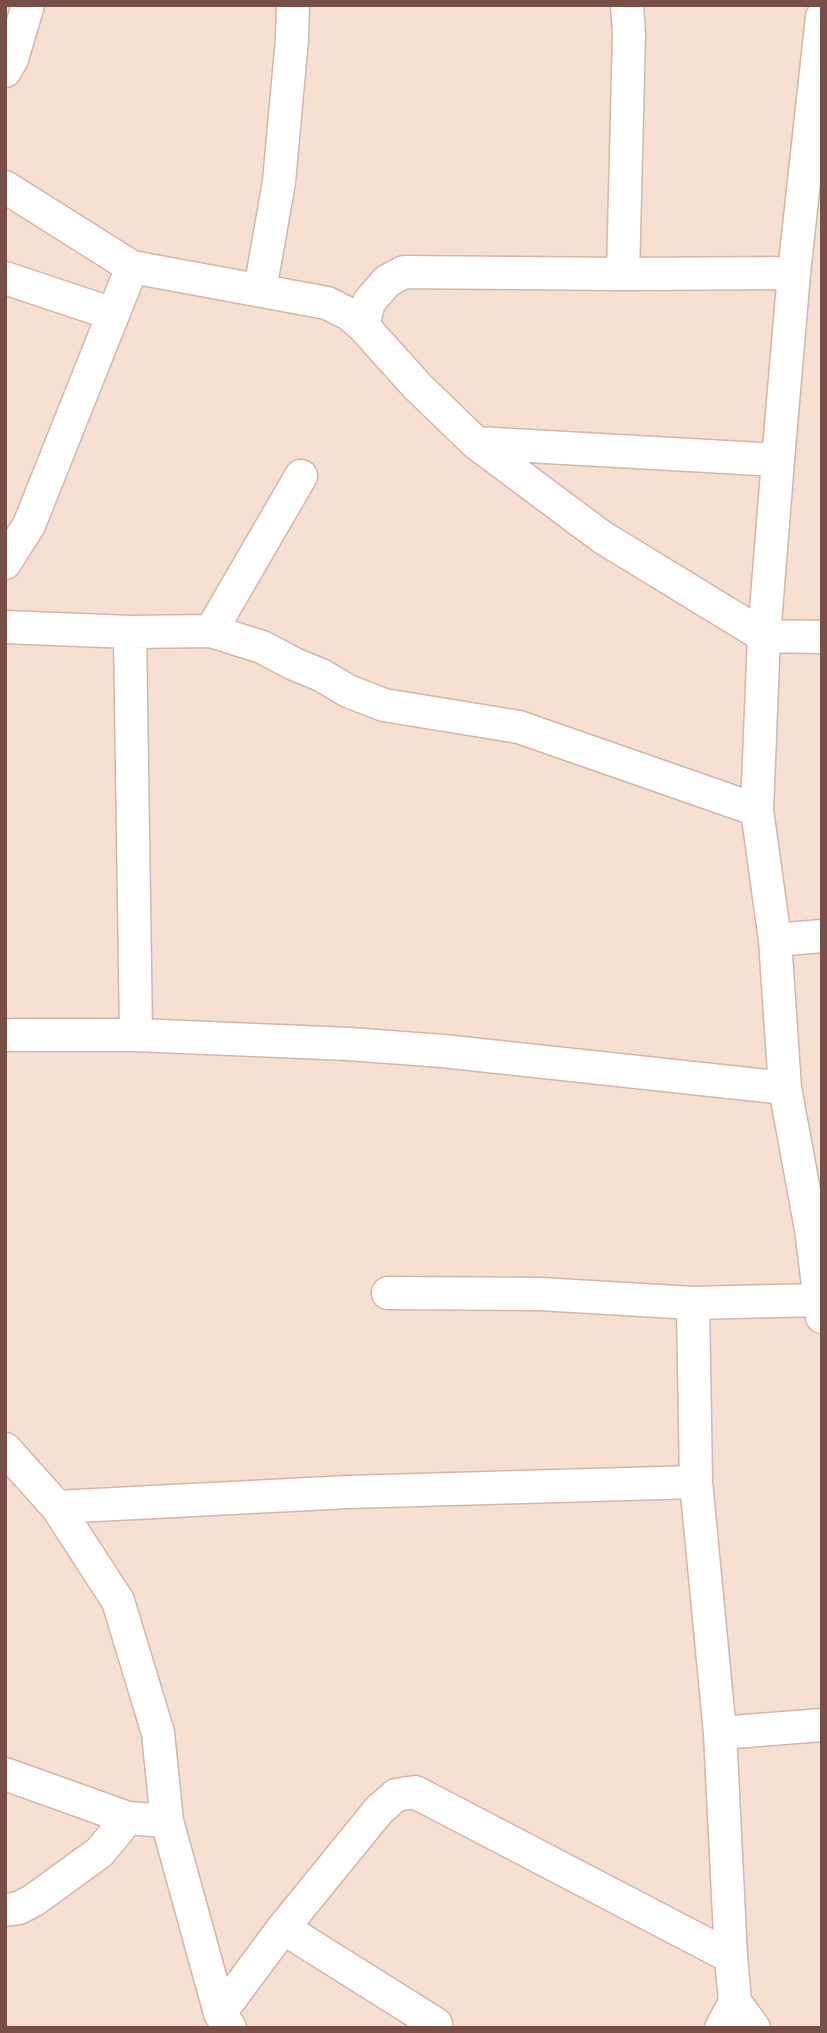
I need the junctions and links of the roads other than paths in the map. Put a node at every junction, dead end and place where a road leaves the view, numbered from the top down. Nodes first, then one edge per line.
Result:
1 (28, 5) edge
2 (293, 5) edge
3 (627, 5) edge
4 (822, 17) edge
5 (5, 71) edge
6 (5, 187) edge
7 (132, 267) junction
8 (794, 273) junction
9 (623, 274) junction
10 (5, 278) edge
11 (260, 290) junction
12 (113, 314) junction
13 (363, 326) junction
14 (476, 443) junction
15 (778, 460) junction
16 (301, 477) dead end
17 (17, 524) edge
18 (5, 564) edge
19 (5, 627) edge
20 (211, 631) junction
21 (130, 632) junction
22 (764, 636) junction
23 (822, 637) edge
24 (757, 810) junction
25 (822, 936) edge
26 (775, 940) junction
27 (5, 1035) edge
28 (136, 1035) junction
29 (785, 1088) junction
30 (816, 1228) edge
31 (388, 1293) dead end
32 (693, 1303) junction
33 (820, 1308) edge
34 (5, 1449) edge
35 (696, 1482) junction
36 (57, 1507) junction
37 (822, 1725) edge
38 (720, 1733) junction
39 (5, 1774) edge
40 (128, 1818) junction
41 (167, 1821) junction
42 (5, 1910) edge
43 (284, 1928) junction
44 (731, 1957) junction
45 (728, 2015) edge
46 (225, 2021) edge
47 (437, 2027) edge
48 (754, 2028) edge

1 - 5 street
2 - 11 street
3 - 9 street
4 - 8 street
6 - 7 street
7 - 11 street
7 - 12 street
8 - 9 street
8 - 15 street
9 - 13 street
10 - 12 street
11 - 13 street
12 - 17 street
13 - 14 street
14 - 15 street
14 - 22 street
15 - 22 street
16 - 20 street
17 - 18 street
19 - 21 street
20 - 21 street
20 - 24 street
21 - 28 street
22 - 23 street
22 - 24 street
24 - 26 street
25 - 26 street
26 - 29 street
27 - 28 street
28 - 29 street
29 - 30 street
30 - 33 street
31 - 32 street
32 - 33 street
32 - 35 street
34 - 36 street
35 - 36 street
35 - 38 street
36 - 41 street
37 - 38 street
38 - 44 street
39 - 40 street
40 - 41 street
40 - 42 street
41 - 46 street
43 - 44 street
43 - 46 street
43 - 47 street
44 - 45 street
45 - 48 street

